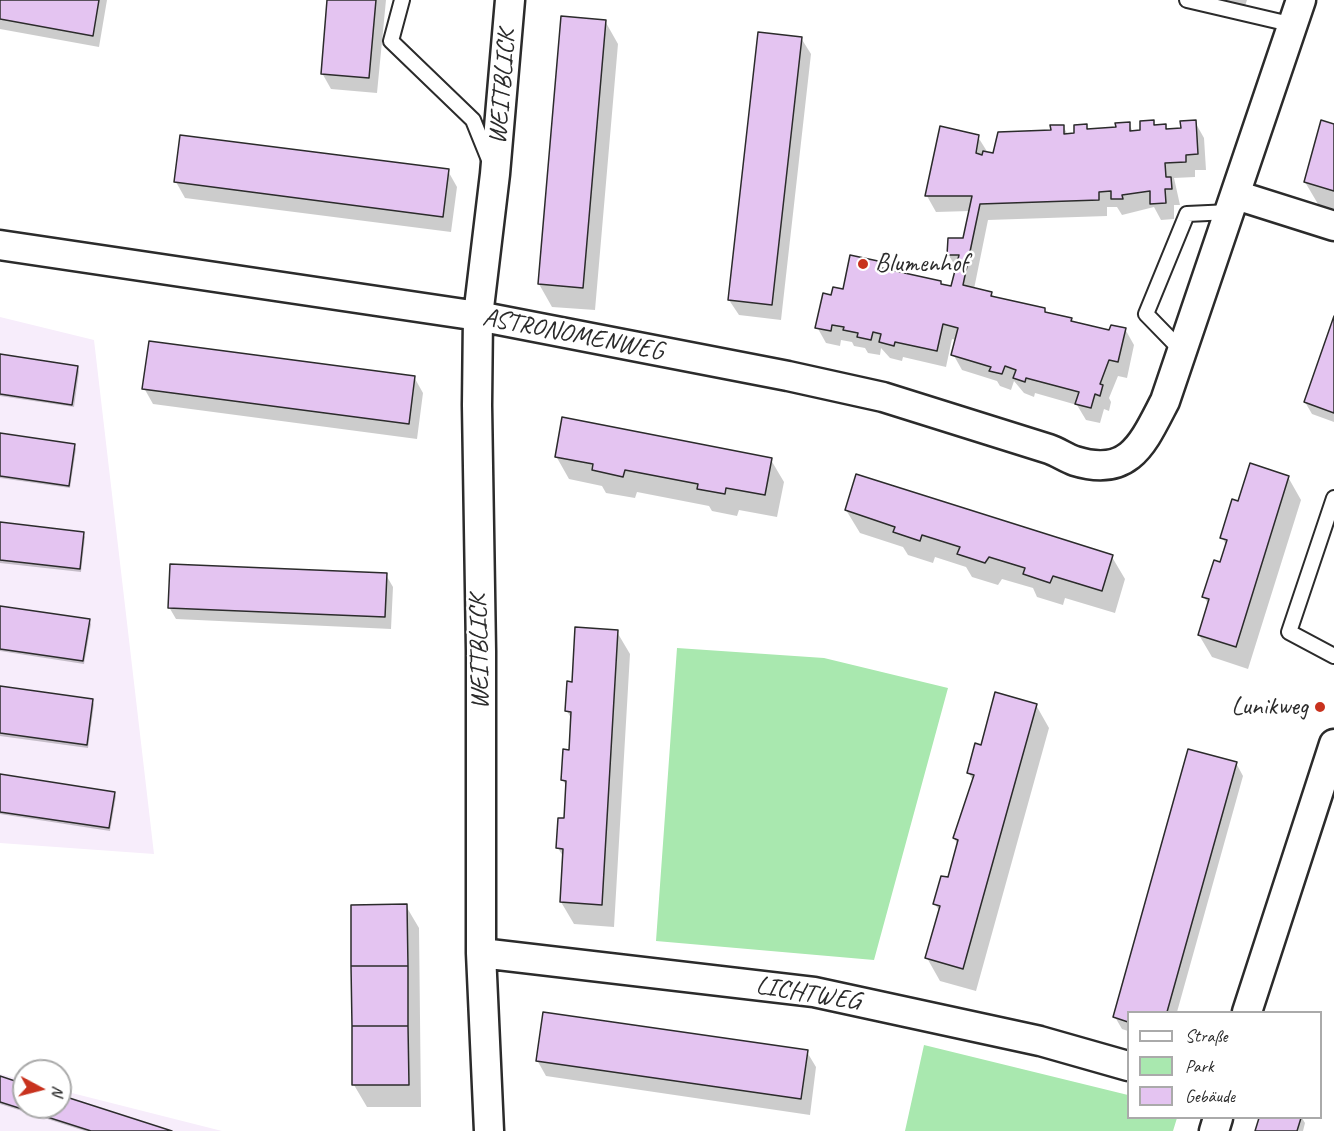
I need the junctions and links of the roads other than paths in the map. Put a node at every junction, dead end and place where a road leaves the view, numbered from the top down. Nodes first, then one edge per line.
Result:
1 (402, 0) edge
2 (510, 0) edge
3 (1187, 0) edge
4 (1297, 12) edge
5 (495, 174) junction
6 (1233, 204) junction
7 (1334, 226) edge
8 (0, 245) edge
9 (478, 316) junction
10 (1182, 351) junction
11 (1334, 498) edge
12 (1334, 656) edge
13 (1334, 744) edge
14 (481, 953) junction
15 (1247, 1011) edge
16 (1127, 1066) edge
17 (489, 1131) edge

1 - 5 lane, WEITBLICK
2 - 5 street, WEITBLICK
3 - 4 lane
4 - 6 street
5 - 9 street, WEITBLICK
6 - 7 street
6 - 10 street
6 - 10 lane
8 - 9 street, ASTRONOMENWEG
9 - 10 street, ASTRONOMENWEG
9 - 14 street, WEITBLICK
11 - 12 lane
13 - 15 street
14 - 16 street, LICHTWEG
14 - 17 street, WEITBLICK

